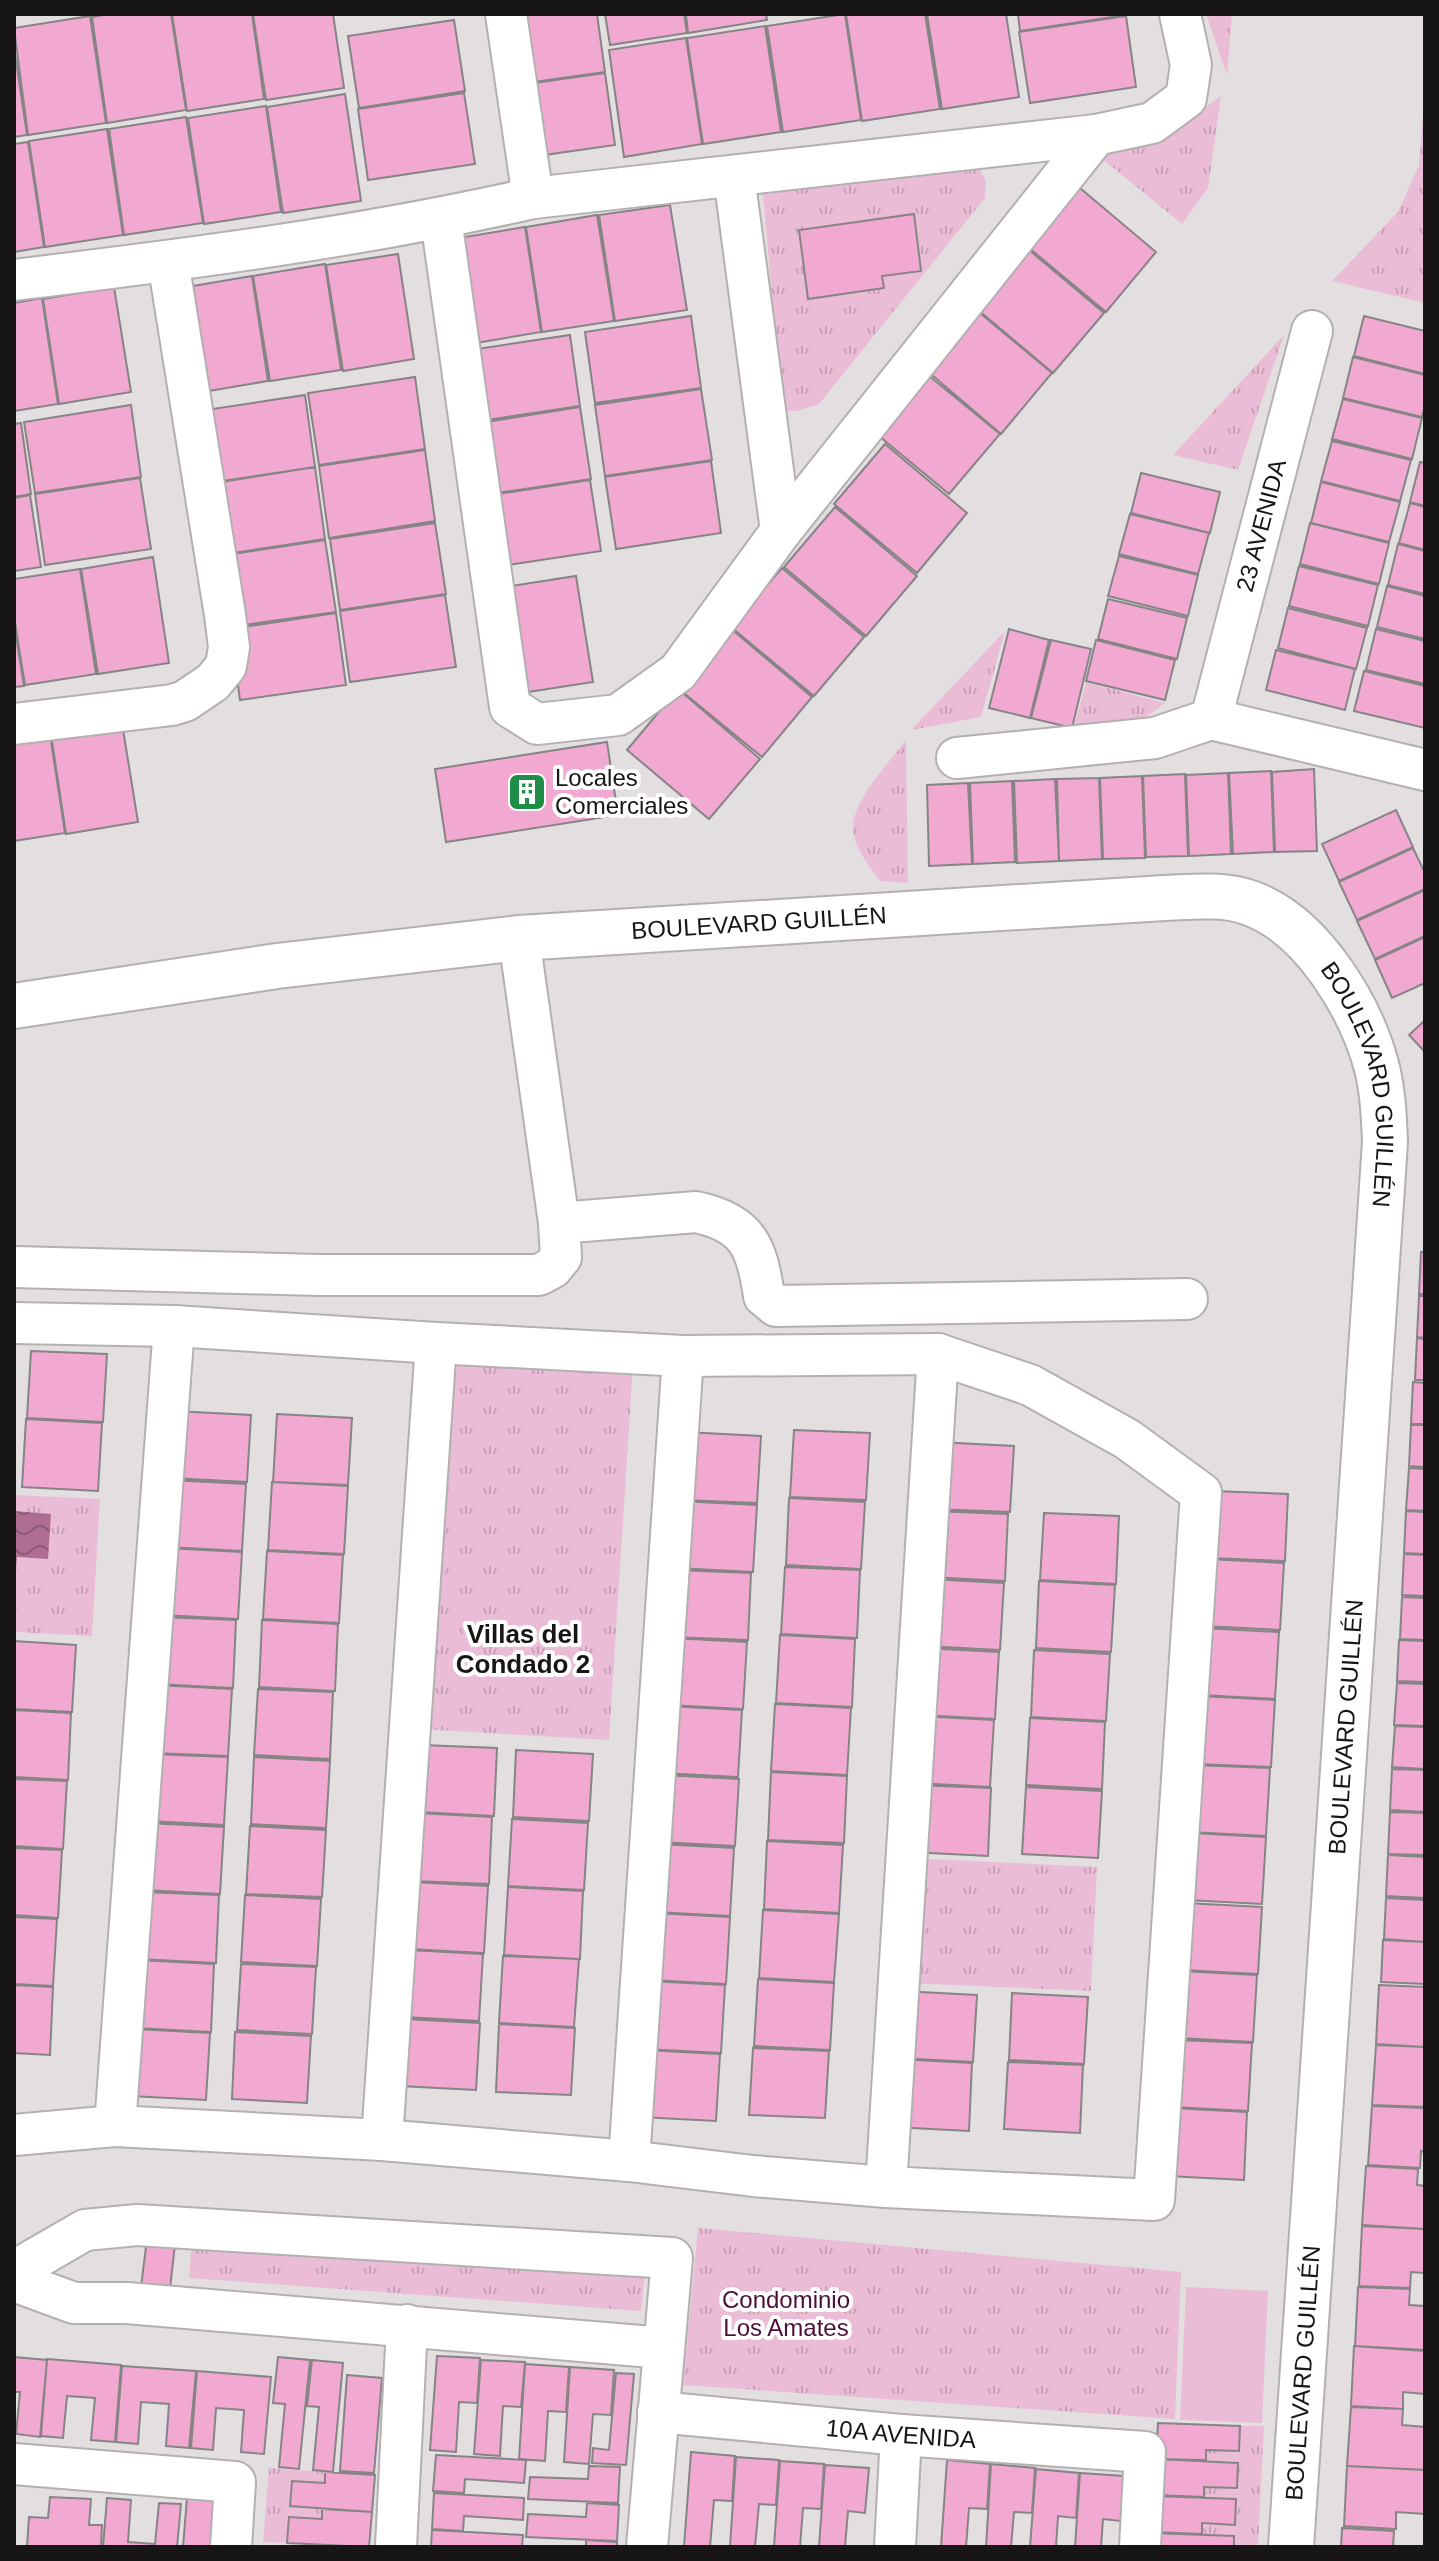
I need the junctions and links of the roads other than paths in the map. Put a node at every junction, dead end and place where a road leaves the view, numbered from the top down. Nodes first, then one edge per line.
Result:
1 (506, 14) edge
2 (1180, 14) edge
3 (1096, 135) junction
4 (734, 176) junction
5 (533, 198) junction
6 (441, 219) junction
7 (168, 261) junction
8 (14, 280) edge
9 (1312, 331) dead end
10 (781, 531) junction
11 (1211, 719) junction
12 (14, 724) edge
13 (957, 758) dead end
14 (1425, 770) edge
15 (519, 938) junction
16 (14, 1006) edge
17 (559, 1223) junction
18 (14, 1267) edge
19 (1187, 1299) dead end
20 (14, 1323) edge
21 (174, 1326) junction
22 (436, 1343) junction
23 (938, 1354) junction
24 (683, 1356) junction
25 (115, 2126) junction
26 (14, 2135) edge
27 (382, 2140) junction
28 (629, 2161) junction
29 (886, 2187) junction
30 (14, 2271) edge
31 (14, 2281) edge
32 (407, 2325) junction
33 (664, 2348) junction
34 (658, 2412) junction
35 (901, 2435) junction
36 (14, 2464) edge
37 (231, 2547) edge
38 (396, 2547) edge
39 (647, 2547) edge
40 (895, 2547) edge
41 (1140, 2547) edge
42 (1291, 2547) edge

1 - 5 street
2 - 3 street
3 - 4 street
3 - 10 street
4 - 5 street
4 - 10 street
5 - 6 street
6 - 7 street
6 - 10 street
7 - 8 street
7 - 12 street
9 - 11 street, 23 AVENIDA
11 - 13 street
11 - 14 street
15 - 16 main road, BOULEVARD GUILLÉN
15 - 17 street
15 - 42 main road, BOULEVARD GUILLÉN
17 - 18 street
17 - 19 street
20 - 21 street
21 - 22 street
21 - 25 street
22 - 24 street
22 - 27 street
23 - 24 street
23 - 29 street
23 - 29 street
24 - 28 street
25 - 26 street
25 - 27 street
27 - 28 street
28 - 29 street
30 - 33 street
31 - 32 street
32 - 33 street
32 - 38 street
33 - 34 street
34 - 35 street, 10A AVENIDA
34 - 39 street
35 - 40 street
35 - 41 street, 10A AVENIDA
36 - 37 street

